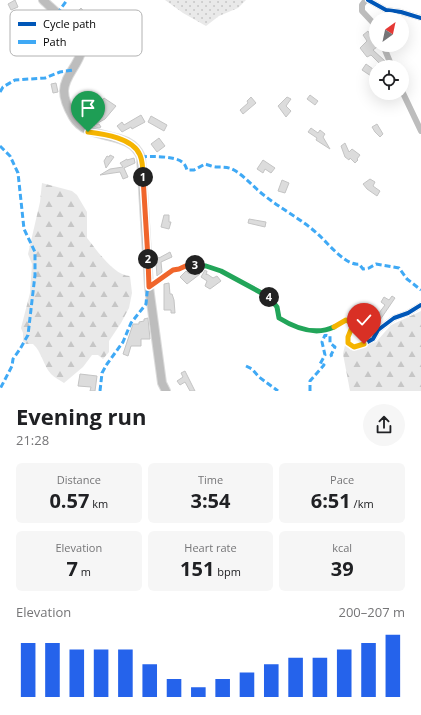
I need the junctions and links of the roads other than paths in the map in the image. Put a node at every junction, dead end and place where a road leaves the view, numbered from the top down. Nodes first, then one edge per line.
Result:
1 (44, 0) edge
2 (368, 0) edge
3 (54, 10) edge
4 (369, 18) edge
5 (421, 18) edge
6 (79, 56) edge
7 (406, 100) edge
8 (421, 130) edge
9 (149, 287) junction
10 (421, 305) edge
11 (166, 391) edge

1 - 3 main road
2 - 4 street
2 - 5 street
6 - 9 main road
7 - 8 street
9 - 10 street
9 - 11 main road

